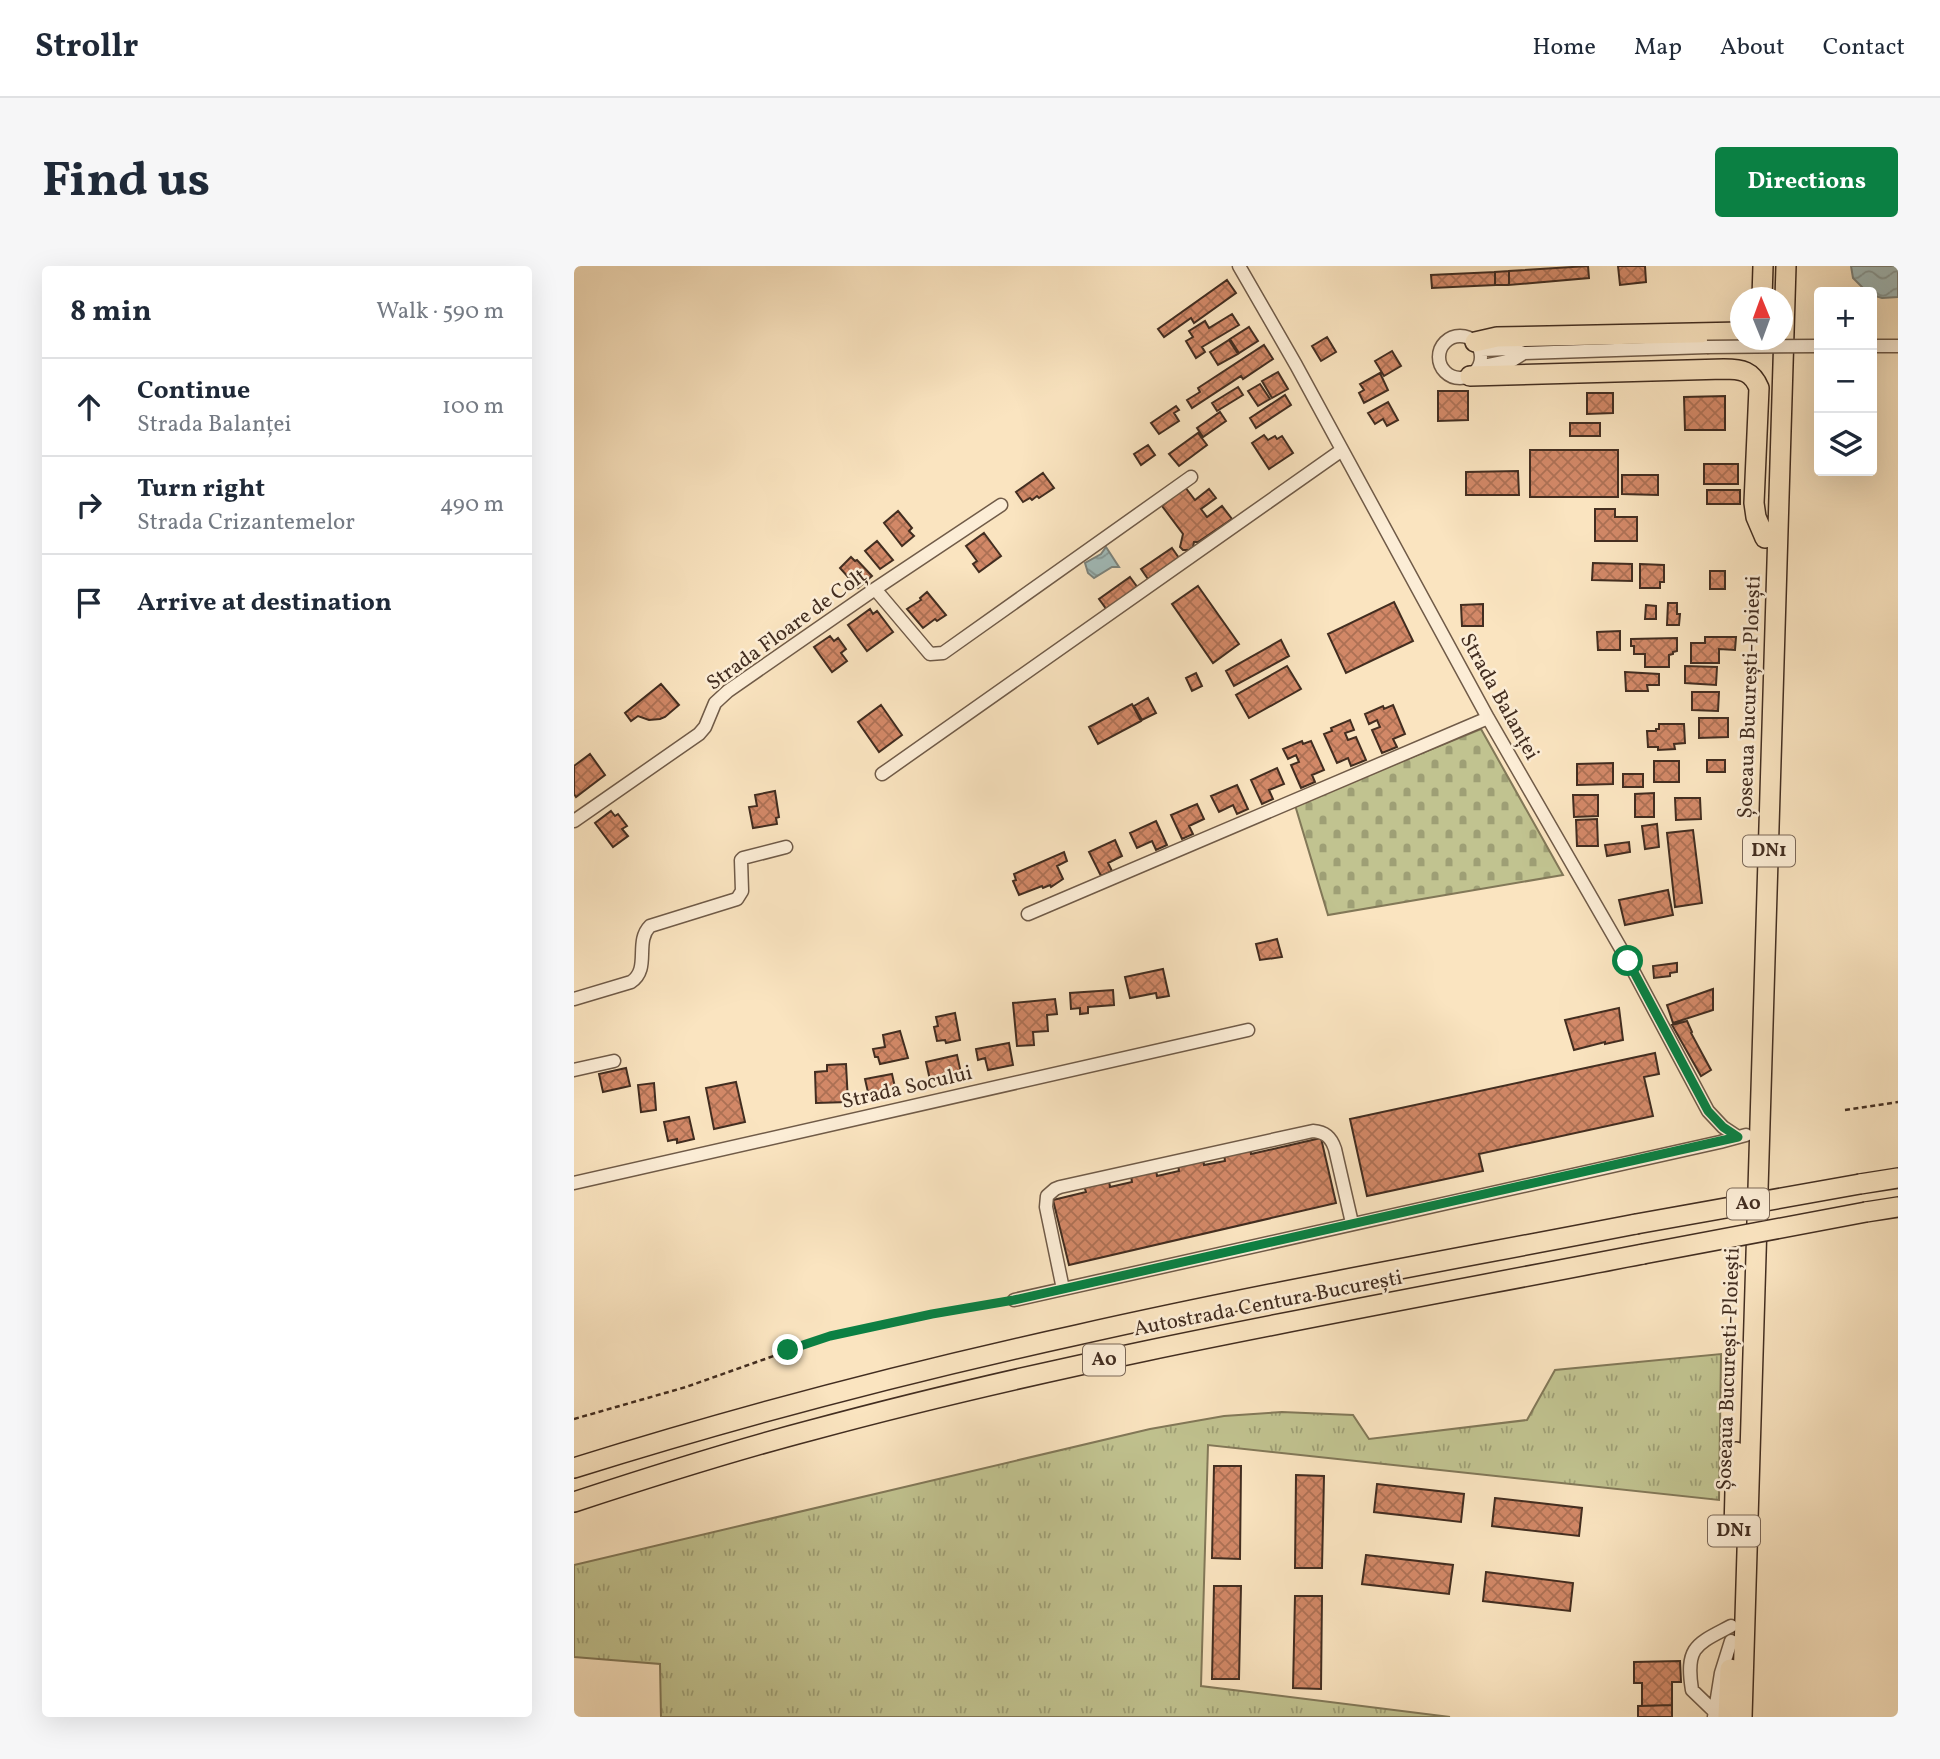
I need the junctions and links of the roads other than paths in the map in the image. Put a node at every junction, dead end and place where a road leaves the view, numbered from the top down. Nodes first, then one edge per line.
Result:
1 (1239, 266) edge
2 (1763, 266) edge
3 (1774, 266) edge
4 (1786, 266) edge
5 (1762, 287) edge
6 (1773, 287) edge
7 (1730, 332) edge
8 (1478, 346) junction
9 (1814, 346) edge
10 (1877, 346) edge
11 (1898, 346) edge
12 (1772, 350) edge
13 (1524, 354) junction
14 (1475, 372) junction
15 (1342, 450) junction
16 (1191, 477) dead end
17 (1001, 505) dead end
18 (1765, 538) junction
19 (875, 589) junction
20 (1488, 718) junction
21 (882, 774) dead end
22 (574, 821) edge
23 (786, 847) dead end
24 (1028, 914) dead end
25 (574, 999) edge
26 (1248, 1030) dead end
27 (614, 1061) dead end
28 (574, 1070) edge
29 (1742, 1136) junction
30 (1898, 1178) edge
31 (574, 1183) edge
32 (1898, 1207) edge
33 (1352, 1223) junction
34 (1063, 1289) junction
35 (1014, 1300) road end
36 (574, 1468) edge
37 (574, 1502) edge
38 (1731, 1634) junction
39 (1720, 1716) edge
40 (1742, 1717) edge

1 - 15 street, Strada Balanței
2 - 5 highway
3 - 6 highway
4 - 40 highway, Șoseaua București-Ploiești / DN1
7 - 8 highway
8 - 13 street
8 - 14 street
8 - 14 street
9 - 13 street, bridge
10 - 11 street
12 - 18 highway, Șoseaua București-Ploiești / DN1
13 - 14 street
14 - 18 highway
15 - 20 street, Strada Balanței
15 - 21 street
16 - 19 street
17 - 19 street, Strada Floare de Colț
18 - 29 highway, Șoseaua București-Ploiești / DN1
19 - 22 street, Strada Floare de Colț
20 - 24 street
20 - 29 street, Strada Balanței
23 - 25 street
26 - 31 street, Strada Socului
27 - 28 street
29 - 33 street
29 - 38 highway, Șoseaua București-Ploiești / DN1
30 - 36 highway, Autostrada Centura București / A0, bridge
32 - 37 highway, Autostrada Centura București / A0, bridge
33 - 34 street
33 - 34 street
34 - 35 street
38 - 39 highway, Șoseaua București-Ploiești / DN1
38 - 39 street

